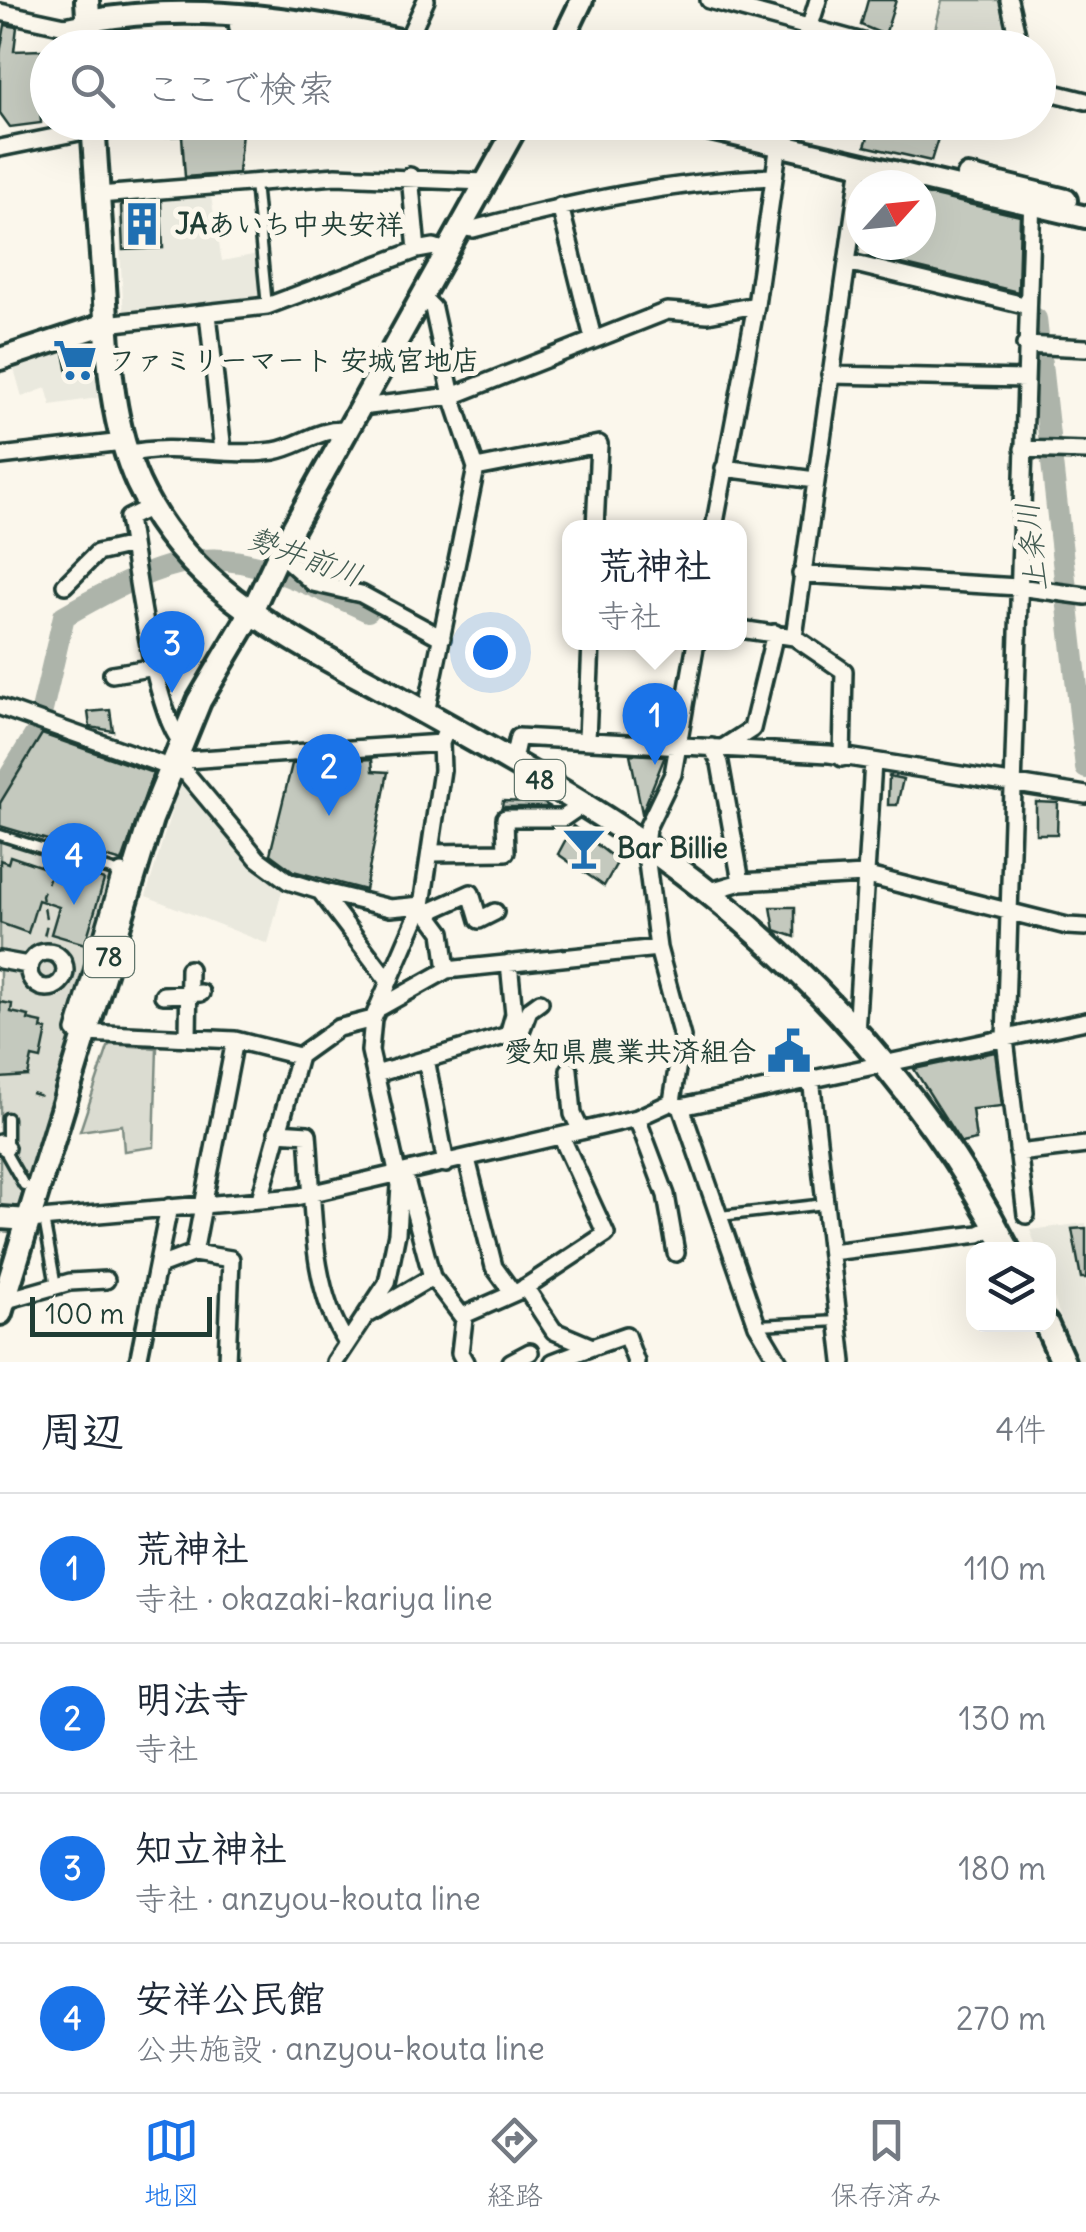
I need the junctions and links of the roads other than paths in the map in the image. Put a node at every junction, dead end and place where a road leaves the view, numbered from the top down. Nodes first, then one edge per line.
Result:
1 (426, 0) edge
2 (582, 0) edge
3 (709, 0) edge
4 (818, 0) edge
5 (1009, 0) edge
6 (156, 5) edge
7 (88, 10) edge
8 (0, 12) edge
9 (808, 26) junction
10 (269, 30) edge
11 (350, 30) edge
12 (412, 30) edge
13 (568, 30) edge
14 (807, 30) edge
15 (822, 30) edge
16 (1016, 30) edge
17 (1056, 94) edge
18 (1086, 101) edge
19 (34, 140) edge
20 (95, 140) edge
21 (509, 140) edge
22 (777, 140) edge
23 (800, 140) edge
24 (809, 140) edge
25 (0, 148) edge
26 (861, 164) junction
27 (410, 176) junction
28 (770, 178) junction
29 (485, 182) junction
30 (255, 183) junction
31 (99, 195) junction
32 (1032, 199) junction
33 (1086, 205) edge
34 (560, 206) junction
35 (1086, 218) edge
36 (460, 226) junction
37 (417, 250) junction
38 (446, 251) junction
39 (847, 262) junction
40 (422, 297) junction
41 (756, 305) junction
42 (267, 306) junction
43 (1028, 306) junction
44 (208, 314) junction
45 (106, 324) junction
46 (593, 338) junction
47 (1025, 345) junction
48 (1086, 348) edge
49 (0, 359) edge
50 (830, 375) junction
51 (1025, 379) junction
52 (452, 396) junction
53 (361, 407) junction
54 (347, 431) junction
55 (125, 448) junction
56 (1023, 450) junction
57 (223, 451) junction
58 (1086, 451) edge
59 (0, 456) edge
60 (476, 468) junction
61 (724, 468) junction
62 (815, 480) junction
63 (150, 507) junction
64 (595, 520) edge
65 (715, 520) edge
66 (132, 545) junction
67 (278, 554) junction
68 (800, 574) junction
69 (65, 585) dead end
70 (1018, 587) junction
71 (1086, 596) edge
72 (250, 615) junction
73 (747, 630) edge
74 (775, 634) junction
75 (794, 637) junction
76 (442, 638) junction
77 (591, 650) edge
78 (695, 650) edge
79 (156, 666) junction
80 (112, 674) dead end
81 (0, 707) edge
82 (426, 713) junction
83 (444, 734) junction
84 (587, 739) junction
85 (181, 742) junction
86 (678, 745) junction
87 (718, 747) junction
88 (842, 758) junction
89 (873, 762) junction
90 (172, 764) junction
91 (512, 764) junction
92 (1012, 783) junction
93 (1086, 796) edge
94 (582, 805) junction
95 (0, 835) edge
96 (645, 847) junction
97 (432, 853) junction
98 (127, 875) junction
99 (864, 875) junction
100 (741, 882) junction
101 (320, 890) junction
102 (707, 892) junction
103 (426, 908) junction
104 (495, 912) dead end
105 (1008, 912) junction
106 (1086, 927) edge
107 (658, 948) junction
108 (40, 957) junction
109 (0, 960) edge
110 (509, 963) junction
111 (190, 969) dead end
112 (447, 970) junction
113 (66, 975) junction
114 (387, 978) junction
115 (87, 983) junction
116 (163, 994) dead end
117 (195, 994) junction
118 (540, 1002) dead end
119 (377, 1013) junction
120 (1086, 1020) edge
121 (856, 1033) junction
122 (85, 1034) junction
123 (508, 1035) junction
124 (188, 1038) junction
125 (1004, 1039) junction
126 (236, 1040) junction
127 (299, 1056) junction
128 (426, 1059) junction
129 (882, 1062) junction
130 (569, 1070) dead end
131 (376, 1074) junction
132 (811, 1078) junction
133 (676, 1104) junction
134 (7, 1118) dead end
135 (638, 1118) junction
136 (582, 1131) junction
137 (278, 1132) junction
138 (561, 1136) junction
139 (1086, 1144) edge
140 (3, 1146) edge
141 (1018, 1153) junction
142 (467, 1158) junction
143 (446, 1164) junction
144 (401, 1172) junction
145 (38, 1189) junction
146 (314, 1193) junction
147 (260, 1199) junction
148 (202, 1204) junction
149 (825, 1204) junction
150 (169, 1207) junction
151 (0, 1208) edge
152 (1026, 1215) dead end
153 (718, 1216) junction
154 (0, 1218) edge
155 (36, 1220) junction
156 (996, 1226) junction
157 (1004, 1242) edge
158 (9, 1250) edge
159 (831, 1252) junction
160 (194, 1253) junction
161 (676, 1253) dead end
162 (158, 1267) junction
163 (432, 1277) junction
164 (106, 1280) dead end
165 (56, 1286) junction
166 (519, 1290) junction
167 (3, 1291) edge
168 (371, 1312) junction
169 (462, 1316) junction
170 (620, 1316) dead end
171 (839, 1321) junction
172 (757, 1325) junction
173 (1050, 1332) edge
174 (627, 1338) junction
175 (348, 1343) junction
176 (592, 1347) junction
177 (530, 1352) dead end
178 (138, 1362) edge
179 (227, 1362) edge
180 (336, 1362) edge
181 (465, 1362) edge
182 (512, 1362) edge
183 (553, 1362) edge
184 (636, 1362) edge
185 (778, 1362) edge
186 (844, 1362) edge
187 (1063, 1362) edge

1 - 12 street
2 - 13 main road
3 - 9 street
4 - 9 street
5 - 16 street
6 - 7 main road
6 - 11 main road
7 - 8 street
7 - 10 main road
9 - 14 street
9 - 15 street
17 - 18 street
19 - 25 street
20 - 31 main road, 48
21 - 29 main road
22 - 28 street
23 - 26 main road
24 - 32 main road
26 - 32 main road
26 - 39 street
27 - 29 street
27 - 30 street
27 - 37 street
28 - 34 street
28 - 41 street
29 - 36 main road
30 - 31 street
30 - 42 lane
31 - 45 main road, 48
32 - 33 main road
32 - 35 main road
32 - 43 street
34 - 36 street
34 - 46 street
36 - 38 main road
37 - 38 street
37 - 42 street
38 - 40 main road
39 - 43 street
39 - 50 street
40 - 52 street
40 - 53 main road
41 - 46 street
41 - 61 street
42 - 44 street
43 - 47 street
44 - 45 street
44 - 57 street
45 - 49 main road
45 - 55 main road, 48
46 - 52 street
47 - 48 street
47 - 51 street
50 - 51 street
50 - 62 street
51 - 56 street
52 - 53 street
52 - 60 street
53 - 54 main road
54 - 57 street
54 - 67 main road
55 - 57 street
55 - 59 street
55 - 63 main road, 48
56 - 58 street
56 - 70 street
60 - 64 street
60 - 76 street
61 - 62 street
61 - 65 street
62 - 68 street
63 - 66 street
63 - 72 main road, 48
66 - 69 street
66 - 79 street
67 - 72 main road
67 - 76 street
68 - 70 street
68 - 75 street
70 - 71 street
70 - 92 street
72 - 82 main road, 48
72 - 85 main road, 78
73 - 74 street
74 - 75 street
74 - 87 street
75 - 88 street
76 - 82 street
77 - 84 street
78 - 86 street
79 - 80 street
79 - 85 street
81 - 90 street
82 - 83 main road, 48
83 - 90 street
83 - 91 main road, 48
83 - 97 street
84 - 86 street
84 - 91 street
85 - 90 main road, 78
86 - 87 street
86 - 96 street
87 - 88 street
87 - 100 street
88 - 89 street
89 - 92 street
89 - 99 street
90 - 98 main road, 78
90 - 101 street
91 - 94 main road, 48
92 - 93 street
92 - 105 street
94 - 96 main road, 48
94 - 97 street
95 - 98 lane
96 - 102 main road, 48
96 - 107 street
97 - 103 street
98 - 115 street
98 - 122 main road, 78
99 - 100 street
99 - 105 street
99 - 121 street
100 - 102 street
101 - 103 street
101 - 114 street
102 - 121 main road, 48
103 - 104 street
103 - 112 street
103 - 114 street
105 - 106 street
105 - 125 street
107 - 110 street
107 - 133 street
108 - 109 street
108 - 113 street
108 - 113 street
110 - 112 street
110 - 123 street
111 - 117 street
112 - 119 street
113 - 115 street
114 - 119 street
115 - 151 street
116 - 117 street
117 - 124 street
118 - 123 street
119 - 127 street
119 - 131 street
120 - 125 street
121 - 129 main road, 48
122 - 124 street
122 - 145 main road, 78
123 - 128 street
124 - 126 street
125 - 129 street
125 - 141 street
126 - 127 street
126 - 148 street
127 - 137 street
128 - 131 street
128 - 143 street
129 - 132 street
129 - 156 main road, 48
130 - 136 street
131 - 144 street
132 - 133 street
132 - 149 street
133 - 135 street
133 - 153 street
134 - 140 lane
135 - 136 street
135 - 161 street
136 - 138 street
137 - 146 street
137 - 147 street
138 - 142 street
138 - 166 street
139 - 141 street
140 - 145 lane
141 - 152 street
142 - 143 street
142 - 166 street
143 - 144 street
144 - 146 street
144 - 163 street
144 - 168 street
145 - 155 main road, 78
146 - 147 street
146 - 175 street
147 - 148 street
148 - 150 street
148 - 160 street
149 - 153 lane
149 - 159 street
150 - 155 street
150 - 162 street
153 - 172 street
154 - 155 main road
155 - 158 main road, 78
155 - 165 lane
156 - 157 main road, 48
156 - 159 street
158 - 167 main road, 78
159 - 171 street
160 - 162 street
160 - 179 street
162 - 178 street
163 - 168 street
163 - 169 street
164 - 165 street
165 - 167 street
166 - 169 street
166 - 176 street
168 - 175 street
169 - 181 street
170 - 174 street
171 - 172 lane
171 - 186 street
172 - 185 street
173 - 187 main road
174 - 176 street
174 - 184 street
175 - 180 street
176 - 183 street
177 - 182 street

